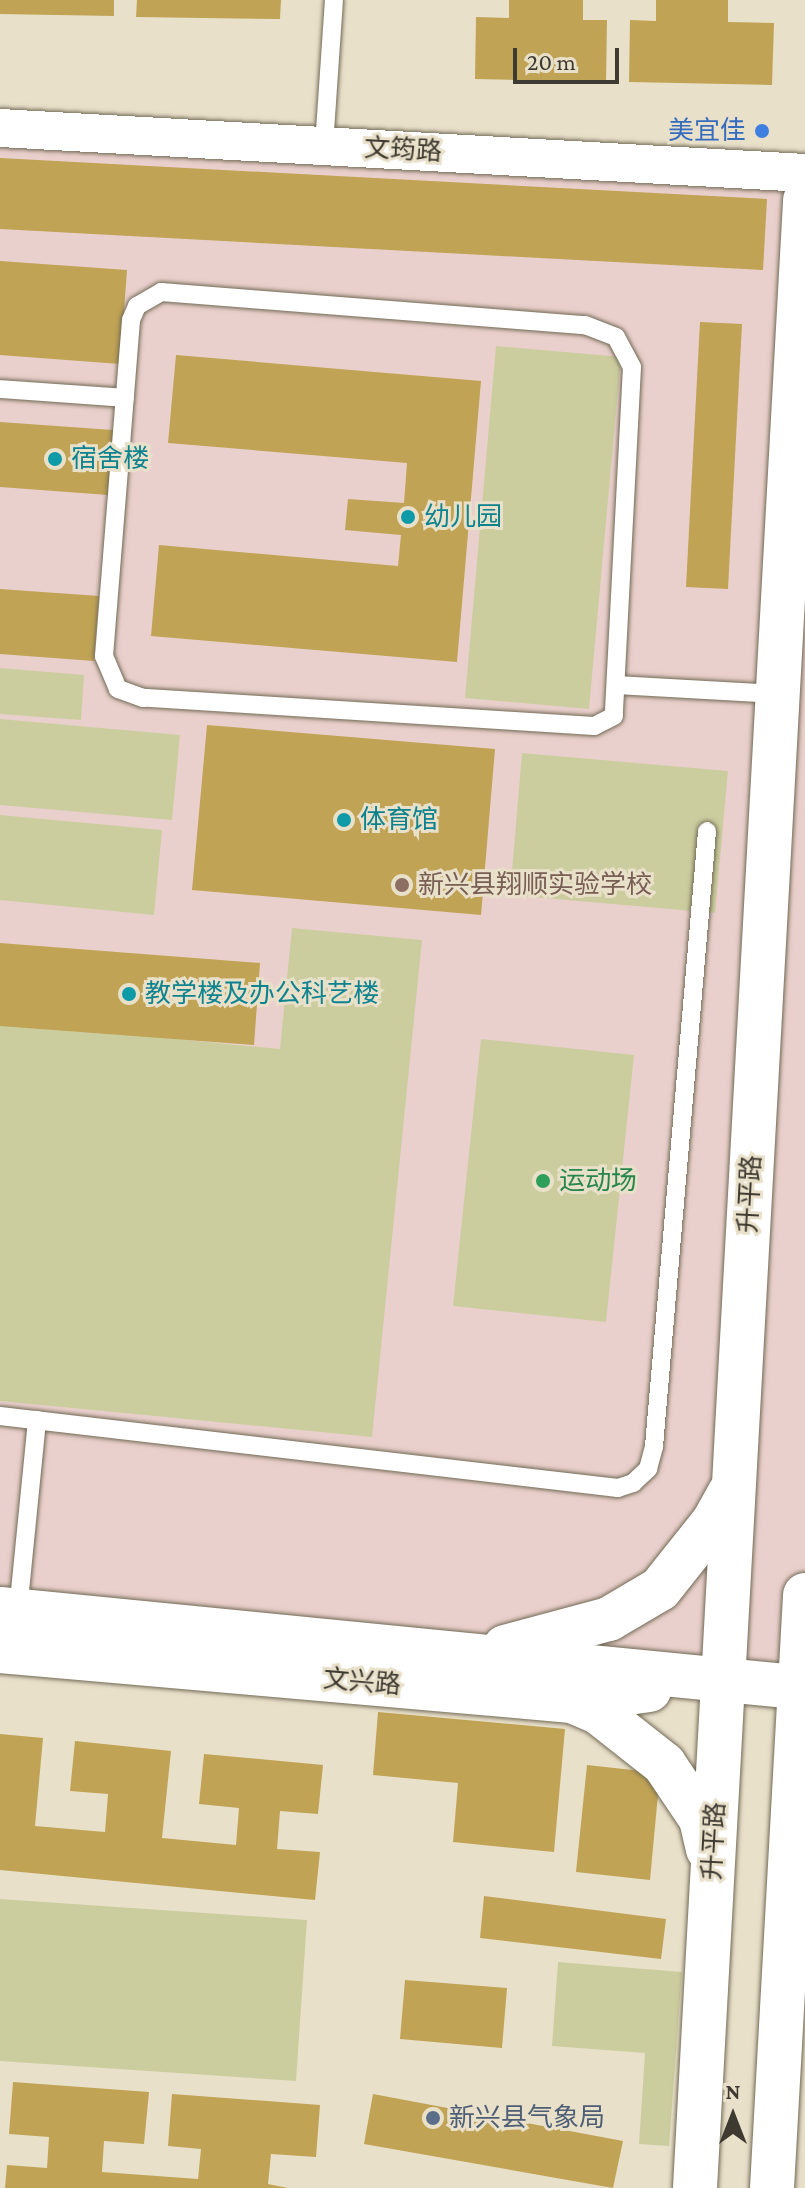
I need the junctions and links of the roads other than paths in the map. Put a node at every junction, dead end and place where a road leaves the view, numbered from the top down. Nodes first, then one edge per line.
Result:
1 (334, 0) edge
2 (0, 128) edge
3 (324, 146) junction
4 (805, 173) edge
5 (805, 200) edge
6 (0, 389) edge
7 (125, 398) junction
8 (616, 685) junction
9 (778, 694) junction
10 (707, 831) dead end
11 (0, 1416) edge
12 (37, 1420) junction
13 (733, 1486) junction
14 (805, 1595) edge
15 (9, 1610) edge
16 (0, 1651) edge
17 (464, 1655) junction
18 (723, 1680) junction
19 (802, 1688) edge
20 (572, 1701) junction
21 (805, 1825) edge
22 (713, 1866) junction
23 (788, 1889) junction
24 (695, 2188) edge
25 (772, 2188) edge

1 - 3 lane
2 - 3 street, 文筠路
3 - 4 street, 文筠路
5 - 9 street, 升平路
6 - 7 lane
7 - 8 lane
7 - 8 lane
8 - 9 lane
9 - 13 street, 升平路
10 - 12 lane
11 - 12 lane
12 - 15 lane
13 - 17 street
13 - 18 street, 升平路
14 - 19 street
15 - 17 street, 文兴路
16 - 20 street, 文兴路
17 - 18 street, 文兴路
18 - 19 street, 文兴路
18 - 20 street, 文兴路
18 - 22 street, 升平路
19 - 23 street
20 - 22 street
21 - 23 street
22 - 24 street, 升平路
23 - 25 street

